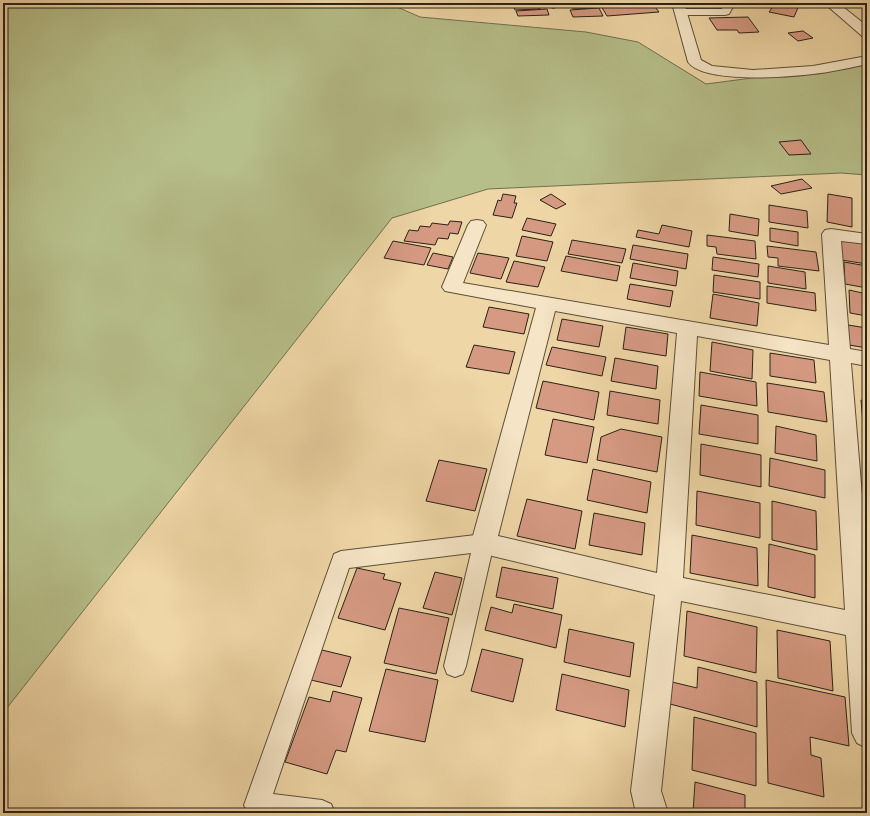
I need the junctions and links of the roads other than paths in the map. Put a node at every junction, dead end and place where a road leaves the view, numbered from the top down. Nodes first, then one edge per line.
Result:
1 (730, 3) edge
2 (830, 3) edge
3 (679, 7) edge
4 (867, 33) edge
5 (867, 60) edge
6 (477, 225) dead end
7 (867, 239) edge
8 (547, 303) junction
9 (687, 328) junction
10 (839, 354) junction
11 (867, 359) edge
12 (484, 543) junction
13 (669, 587) junction
14 (864, 626) edge
15 (455, 666) dead end
16 (867, 732) edge
17 (322, 813) edge
18 (652, 813) edge

1 - 3 lane
2 - 4 street
3 - 5 street
6 - 8 street
7 - 10 street
8 - 9 street
8 - 12 street
9 - 10 street
9 - 13 street
10 - 11 street
10 - 14 street
12 - 13 street
12 - 15 lane
12 - 17 lane
13 - 14 street
13 - 18 street
14 - 16 street

